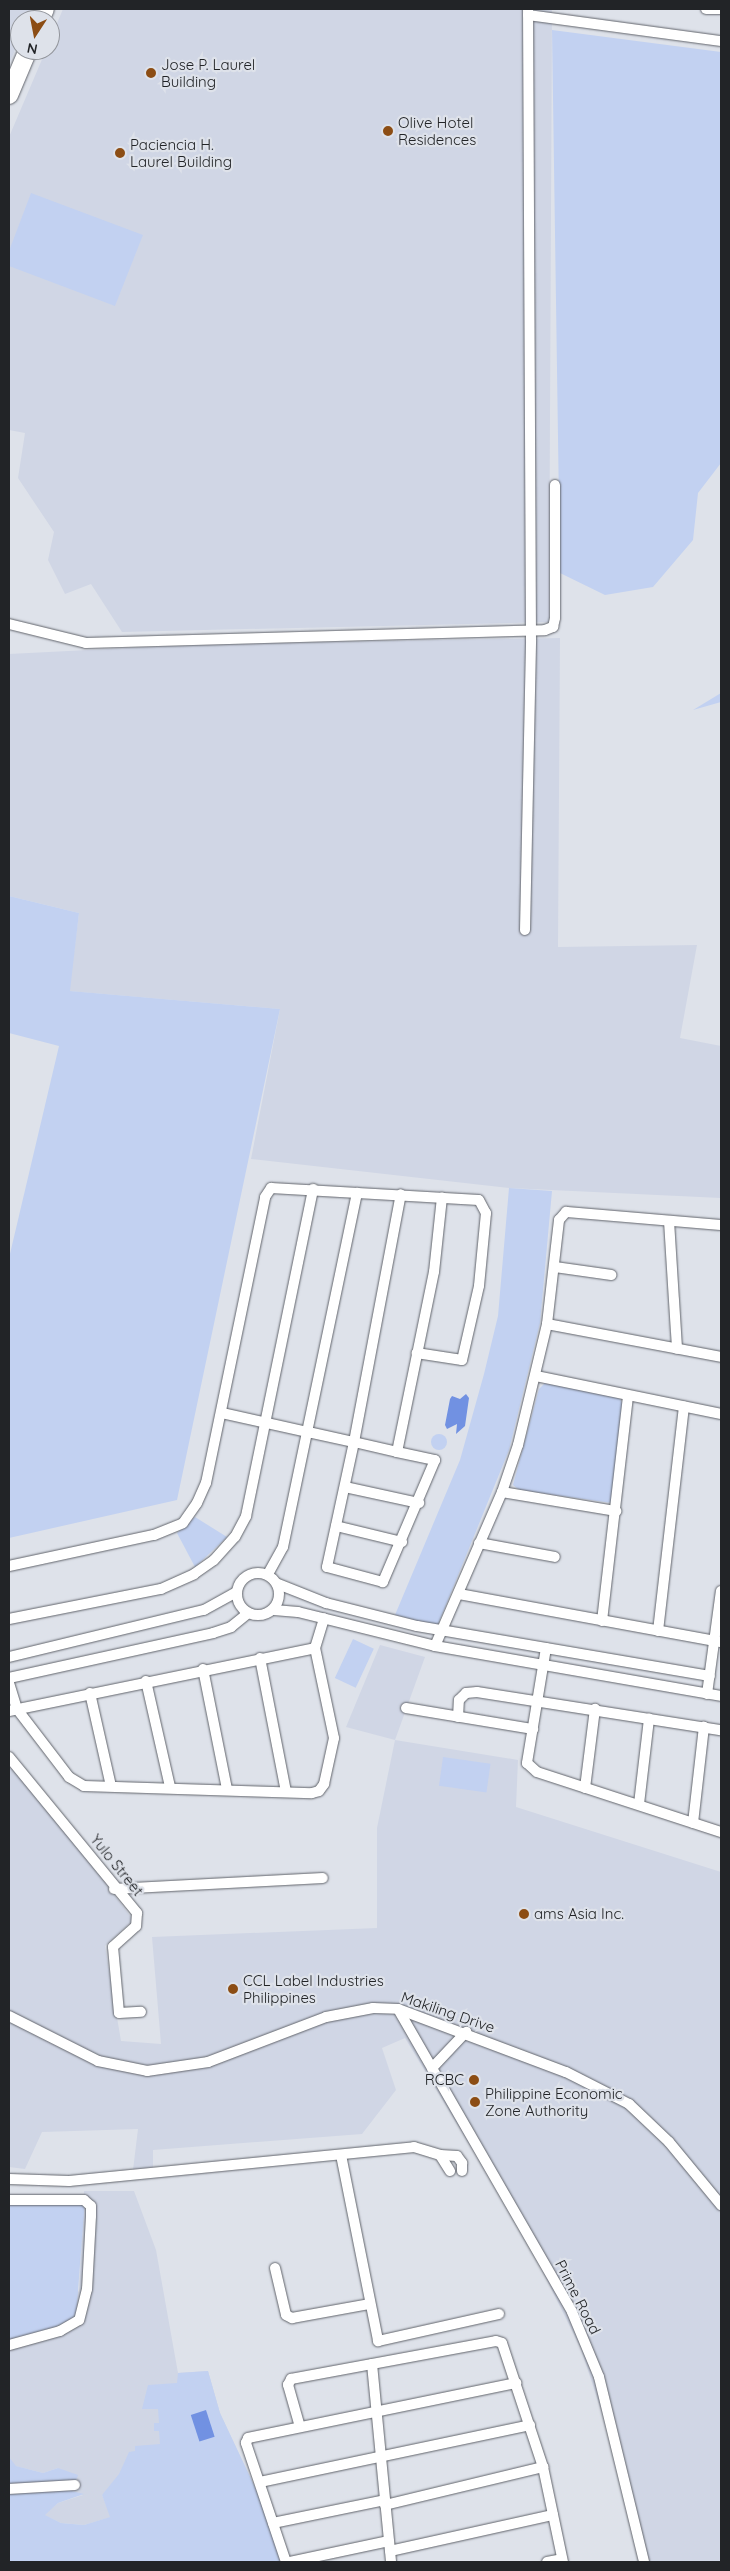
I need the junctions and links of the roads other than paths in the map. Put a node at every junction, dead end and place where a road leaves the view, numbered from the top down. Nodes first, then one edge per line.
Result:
1 (706, 9) edge
2 (721, 9) edge
3 (528, 12) edge
4 (721, 41) edge
5 (24, 60) edge
6 (9, 95) edge
7 (555, 485) dead end
8 (9, 624) edge
9 (531, 630) junction
10 (525, 930) dead end
11 (313, 1189) junction
12 (357, 1193) junction
13 (401, 1194) junction
14 (442, 1197) junction
15 (669, 1222) junction
16 (721, 1225) edge
17 (555, 1267) junction
18 (611, 1274) dead end
19 (547, 1324) junction
20 (677, 1349) junction
21 (418, 1352) junction
22 (721, 1357) edge
23 (536, 1376) junction
24 (628, 1394) junction
25 (684, 1406) junction
26 (222, 1413) junction
27 (721, 1414) edge
28 (265, 1422) junction
29 (308, 1432) junction
30 (354, 1442) junction
31 (397, 1452) junction
32 (345, 1487) junction
33 (502, 1492) junction
34 (419, 1503) junction
35 (616, 1511) junction
36 (336, 1526) junction
37 (402, 1542) junction
38 (478, 1543) junction
39 (555, 1557) dead end
40 (9, 1566) edge
41 (268, 1574) junction
42 (278, 1584) junction
43 (721, 1591) edge
44 (236, 1592) junction
45 (459, 1594) junction
46 (274, 1610) junction
47 (248, 1613) junction
48 (324, 1618) junction
49 (9, 1620) edge
50 (602, 1621) junction
51 (658, 1631) junction
52 (443, 1632) junction
53 (718, 1642) edge
54 (436, 1646) junction
55 (315, 1648) junction
56 (546, 1648) junction
57 (9, 1657) edge
58 (260, 1658) junction
59 (543, 1665) junction
60 (203, 1669) junction
61 (710, 1676) junction
62 (9, 1678) edge
63 (146, 1681) junction
64 (9, 1683) edge
65 (90, 1693) junction
66 (708, 1694) junction
67 (721, 1696) edge
68 (538, 1701) junction
69 (406, 1708) dead end
70 (595, 1709) junction
71 (13, 1710) edge
72 (458, 1717) junction
73 (649, 1719) junction
74 (704, 1727) junction
75 (533, 1729) junction
76 (721, 1730) edge
77 (9, 1756) edge
78 (111, 1786) junction
79 (170, 1787) junction
80 (585, 1788) junction
81 (227, 1789) junction
82 (286, 1792) junction
83 (639, 1804) junction
84 (693, 1824) junction
85 (721, 1832) edge
86 (323, 1878) dead end
87 (114, 1889) junction
88 (398, 2009) junction
89 (141, 2012) dead end
90 (9, 2016) edge
91 (466, 2032) junction
92 (432, 2068) junction
93 (341, 2154) junction
94 (440, 2155) junction
95 (450, 2171) dead end
96 (462, 2171) dead end
97 (9, 2179) edge
98 (9, 2200) edge
99 (721, 2205) edge
100 (275, 2268) dead end
101 (370, 2304) junction
102 (499, 2314) dead end
103 (9, 2345) edge
104 (372, 2364) junction
105 (516, 2383) junction
106 (376, 2412) junction
107 (530, 2425) junction
108 (300, 2427) junction
109 (381, 2458) junction
110 (543, 2467) junction
111 (260, 2482) junction
112 (75, 2485) dead end
113 (9, 2489) edge
114 (385, 2503) junction
115 (553, 2515) junction
116 (273, 2523) junction
117 (389, 2546) junction
118 (562, 2561) edge
119 (286, 2562) edge
120 (290, 2562) edge
121 (391, 2562) edge
122 (548, 2562) edge
123 (644, 2562) edge

1 - 2 street
3 - 4 street
3 - 9 street
5 - 6 highway
7 - 9 street
8 - 9 street
9 - 10 street
11 - 12 street
11 - 26 street
11 - 28 street
12 - 13 street
12 - 29 street
13 - 14 street
13 - 30 street
14 - 21 street
14 - 21 street
15 - 16 street
15 - 17 street
15 - 20 street
17 - 18 street
17 - 19 street
19 - 20 street
19 - 23 street
20 - 22 street
21 - 31 street
23 - 24 street
23 - 33 street
24 - 25 street
24 - 35 street
25 - 27 street
25 - 51 street
26 - 28 street
26 - 40 street
28 - 29 street
28 - 49 street
29 - 30 street
29 - 41 street
30 - 31 street
30 - 32 street
31 - 34 street
32 - 34 street
32 - 36 street
33 - 35 street
33 - 38 street
34 - 37 street
35 - 50 street
36 - 37 street
36 - 37 street
38 - 39 street
38 - 45 street
41 - 42 street
41 - 44 street
42 - 46 street
42 - 52 street
43 - 53 street
44 - 47 street
44 - 57 street
45 - 50 street
45 - 52 street
46 - 47 street
46 - 48 street
47 - 62 street
48 - 54 street
48 - 55 street
50 - 51 street
51 - 53 street
52 - 54 street
52 - 56 street
53 - 61 street
54 - 59 street
55 - 58 street
55 - 82 street
56 - 59 street
56 - 61 street
58 - 60 street
58 - 82 street
59 - 66 street
59 - 68 street
60 - 63 street
60 - 81 street
61 - 66 street
63 - 65 street
63 - 79 street
64 - 71 street
65 - 71 street
65 - 78 street
66 - 67 street
68 - 70 street
68 - 72 street
68 - 75 street
69 - 72 street
70 - 73 street
70 - 80 street
71 - 78 street
72 - 75 street
73 - 74 street
73 - 83 street
74 - 76 street
74 - 84 street
75 - 80 street
77 - 87 street, Yulo Street
78 - 79 street
79 - 81 street
80 - 83 street
81 - 82 street
83 - 84 street
84 - 85 street
86 - 87 street
87 - 89 street, Yulo Street
88 - 90 street, Makiling Drive
88 - 91 street, Makiling Drive
88 - 92 street, Prime Road
91 - 92 street
91 - 99 street, Makiling Drive
92 - 123 street, Prime Road
93 - 94 street
93 - 97 street
93 - 101 street
94 - 95 street
94 - 96 street
98 - 103 street
100 - 101 street
101 - 102 street
104 - 105 street
104 - 106 street
104 - 108 street
105 - 106 street
105 - 107 street
106 - 108 street
106 - 109 street
107 - 109 street
107 - 110 street
108 - 111 street
109 - 111 street
109 - 114 street
110 - 114 street
110 - 115 street
111 - 116 street
112 - 113 street
114 - 116 street
114 - 117 street
115 - 117 street
115 - 118 street
116 - 119 street
117 - 120 street
117 - 121 street
118 - 122 street

